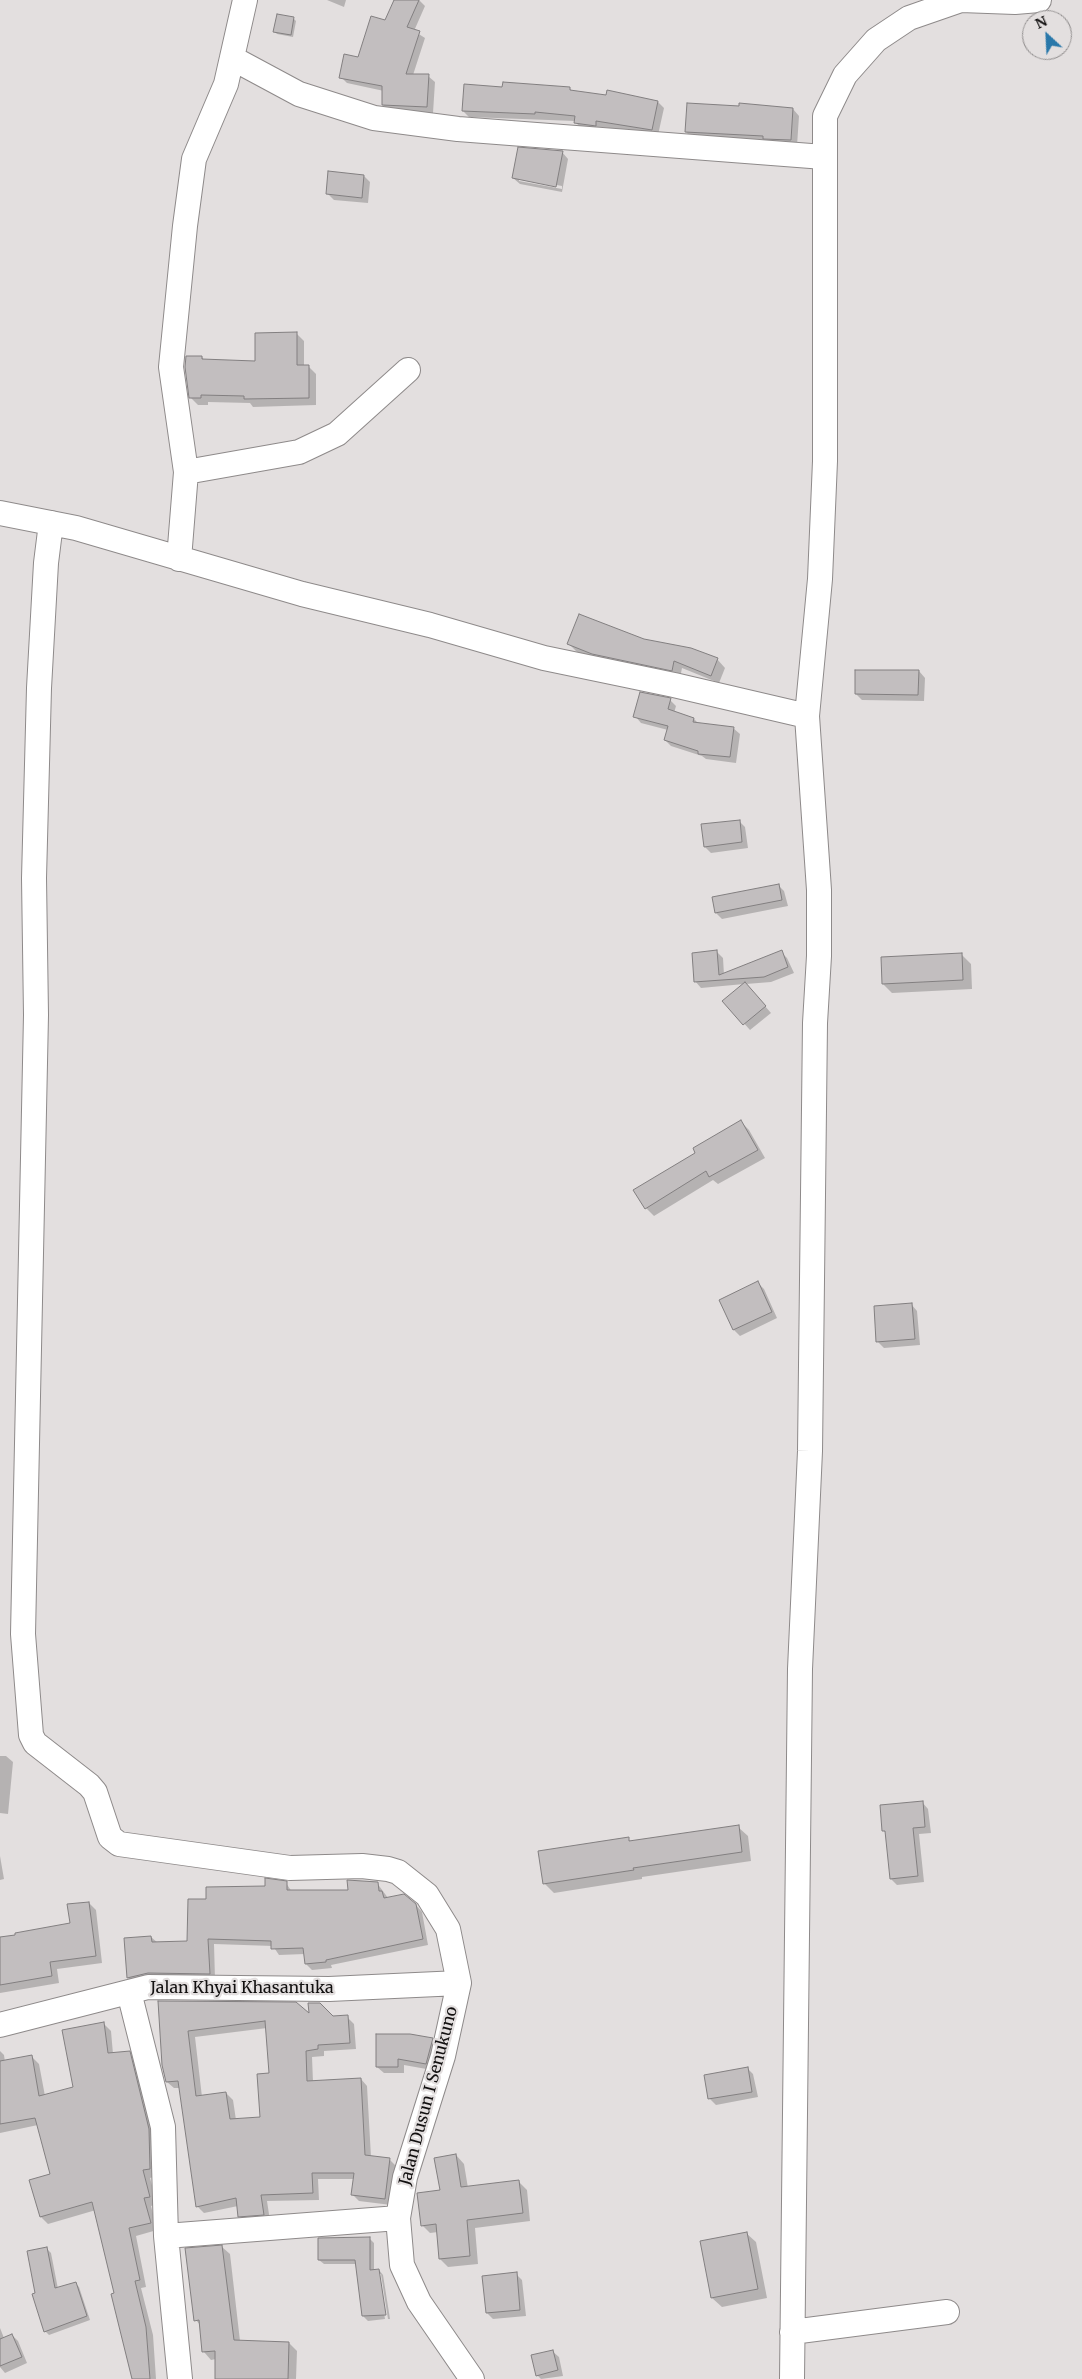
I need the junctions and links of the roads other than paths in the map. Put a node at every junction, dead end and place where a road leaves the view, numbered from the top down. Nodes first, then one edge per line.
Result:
1 (245, 0) edge
2 (1039, 0) edge
3 (232, 58) junction
4 (824, 157) junction
5 (408, 370) dead end
6 (186, 472) junction
7 (0, 513) edge
8 (51, 523) junction
9 (179, 559) junction
10 (807, 716) junction
11 (459, 1983) junction
12 (129, 1992) junction
13 (0, 2025) edge
14 (398, 2218) junction
15 (166, 2236) junction
16 (947, 2312) dead end
17 (792, 2332) junction
18 (180, 2379) edge
19 (472, 2379) edge
20 (792, 2379) edge

1 - 3 street
2 - 4 street
3 - 4 street
3 - 6 street
4 - 10 street
5 - 6 street
6 - 9 street
7 - 8 street
8 - 9 street
8 - 11 street, Jalan Dusun I Senukuno
9 - 10 street
10 - 17 street
11 - 12 street, Jalan Khyai Khasantuka
11 - 14 street, Jalan Dusun I Senukuno
12 - 13 street, Jalan Khyai Khasantuka
12 - 15 street
14 - 15 street
14 - 19 street, Jalan Dusun I Senukuno
15 - 18 street
16 - 17 street
17 - 20 street

